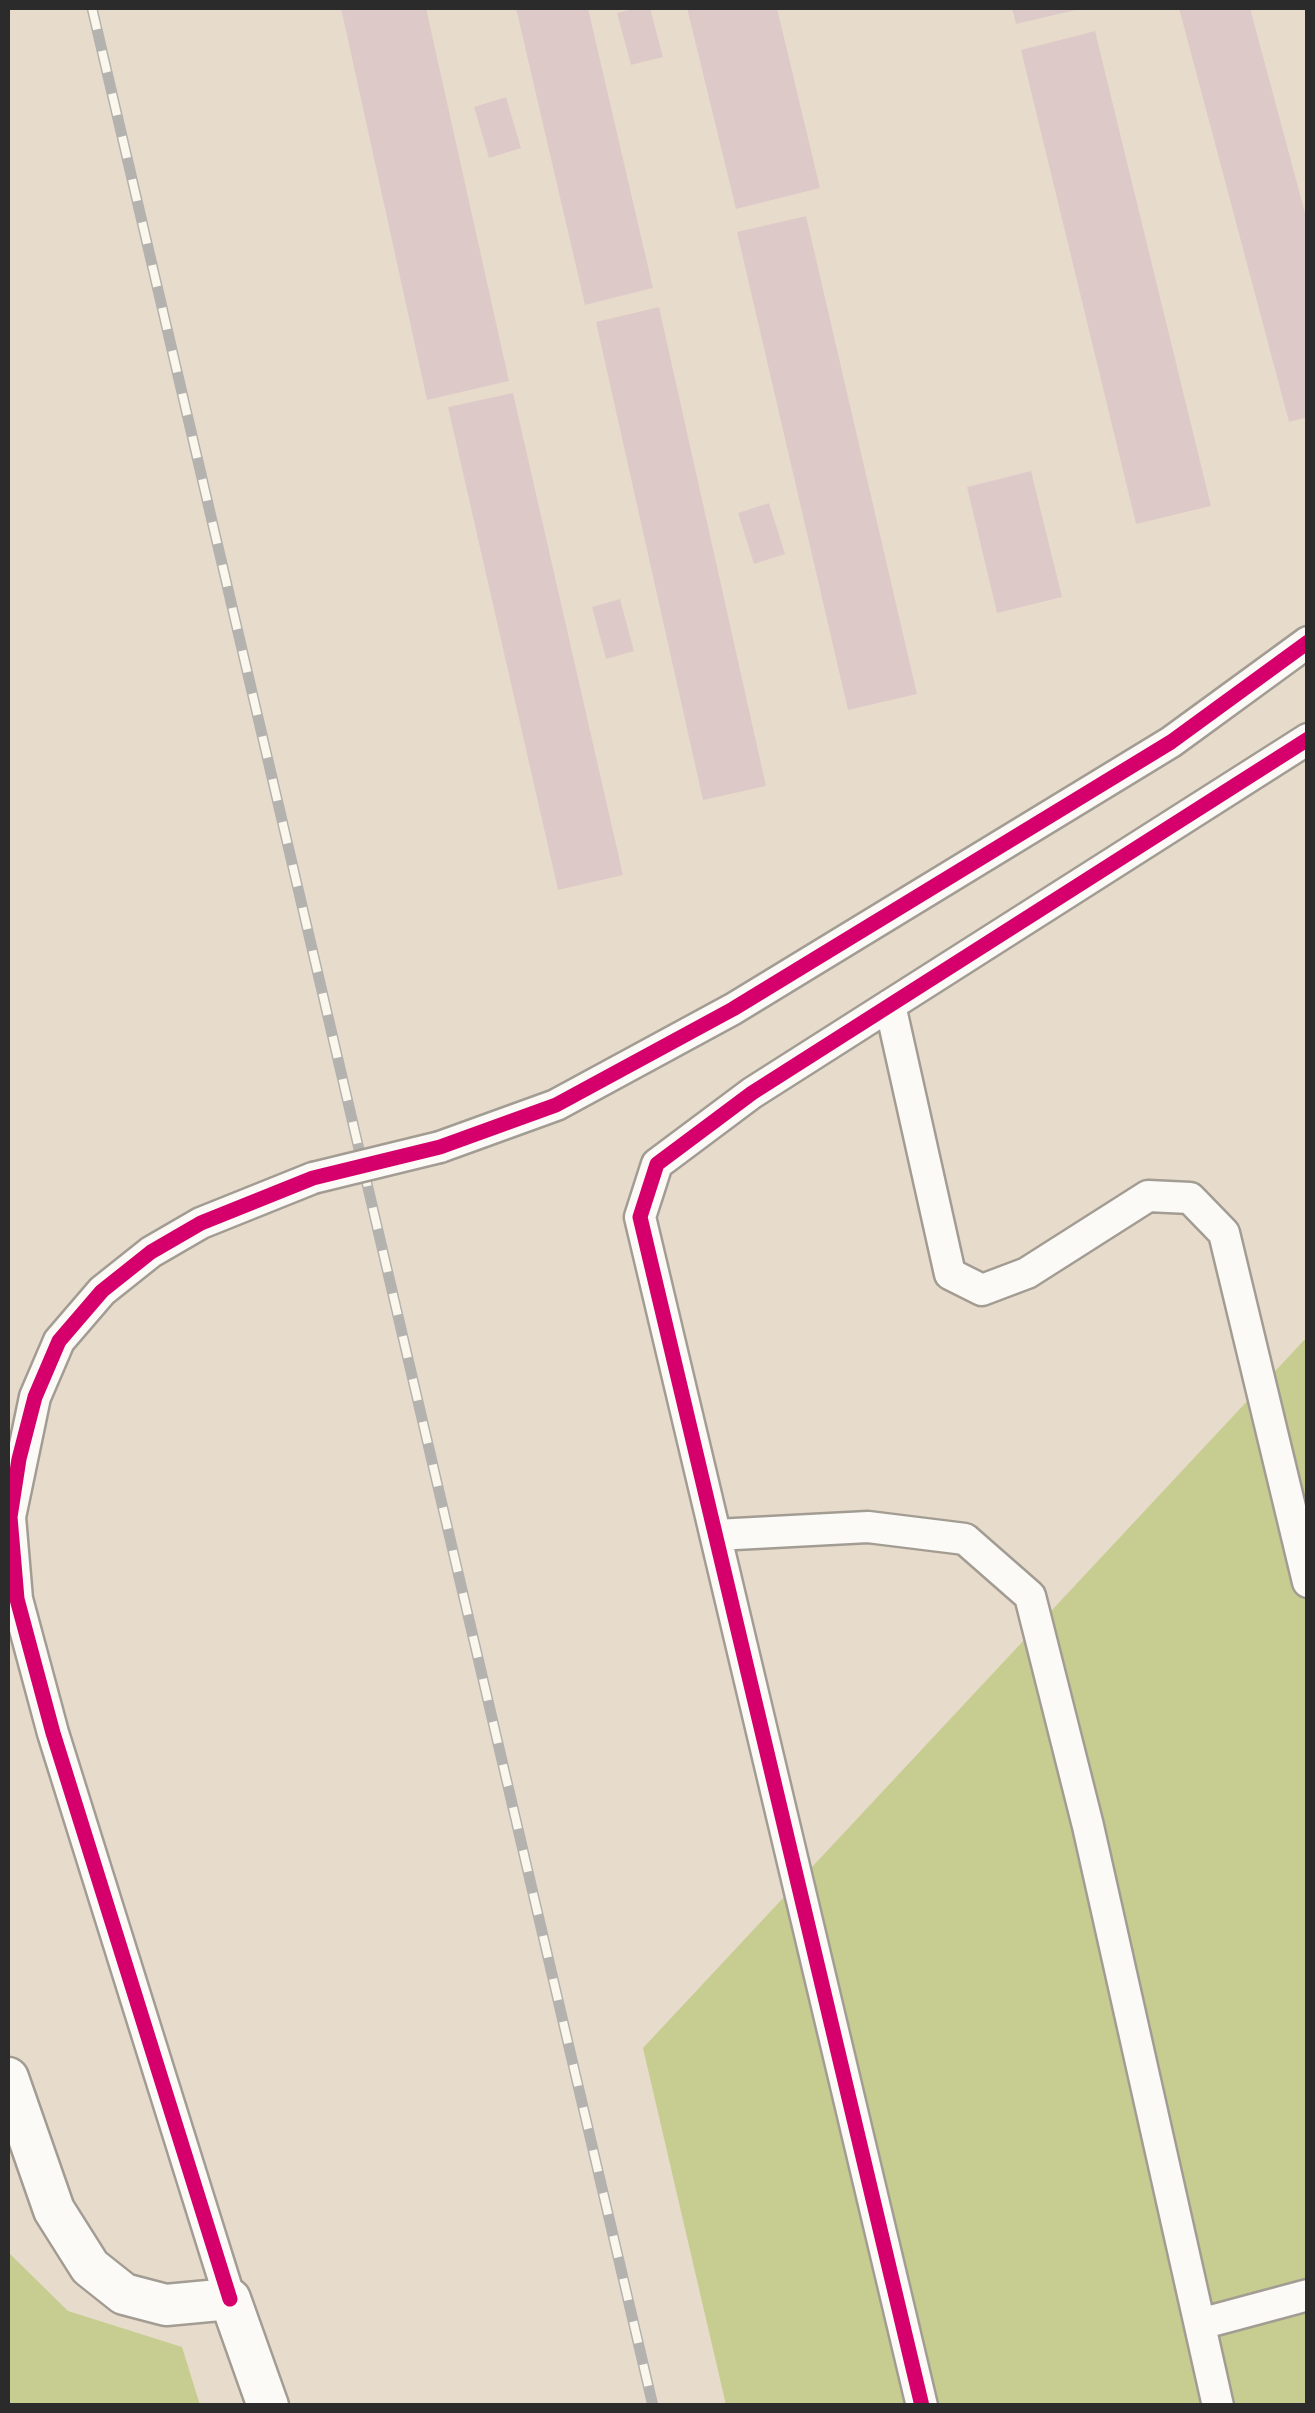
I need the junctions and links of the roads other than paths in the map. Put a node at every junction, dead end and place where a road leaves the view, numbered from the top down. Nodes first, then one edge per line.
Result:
1 (1308, 642) edge
2 (1308, 740) edge
3 (890, 1005) junction
4 (716, 1535) junction
5 (1308, 1582) edge
6 (8, 2078) edge
7 (1308, 2296) edge
8 (230, 2299) junction
9 (1200, 2324) junction
10 (268, 2406) edge
11 (922, 2406) edge
12 (1218, 2406) edge

1 - 8 street, bridge
2 - 3 street
3 - 4 street
3 - 5 street
4 - 9 street
4 - 11 street
6 - 8 street
7 - 9 street
8 - 10 street
9 - 12 street

